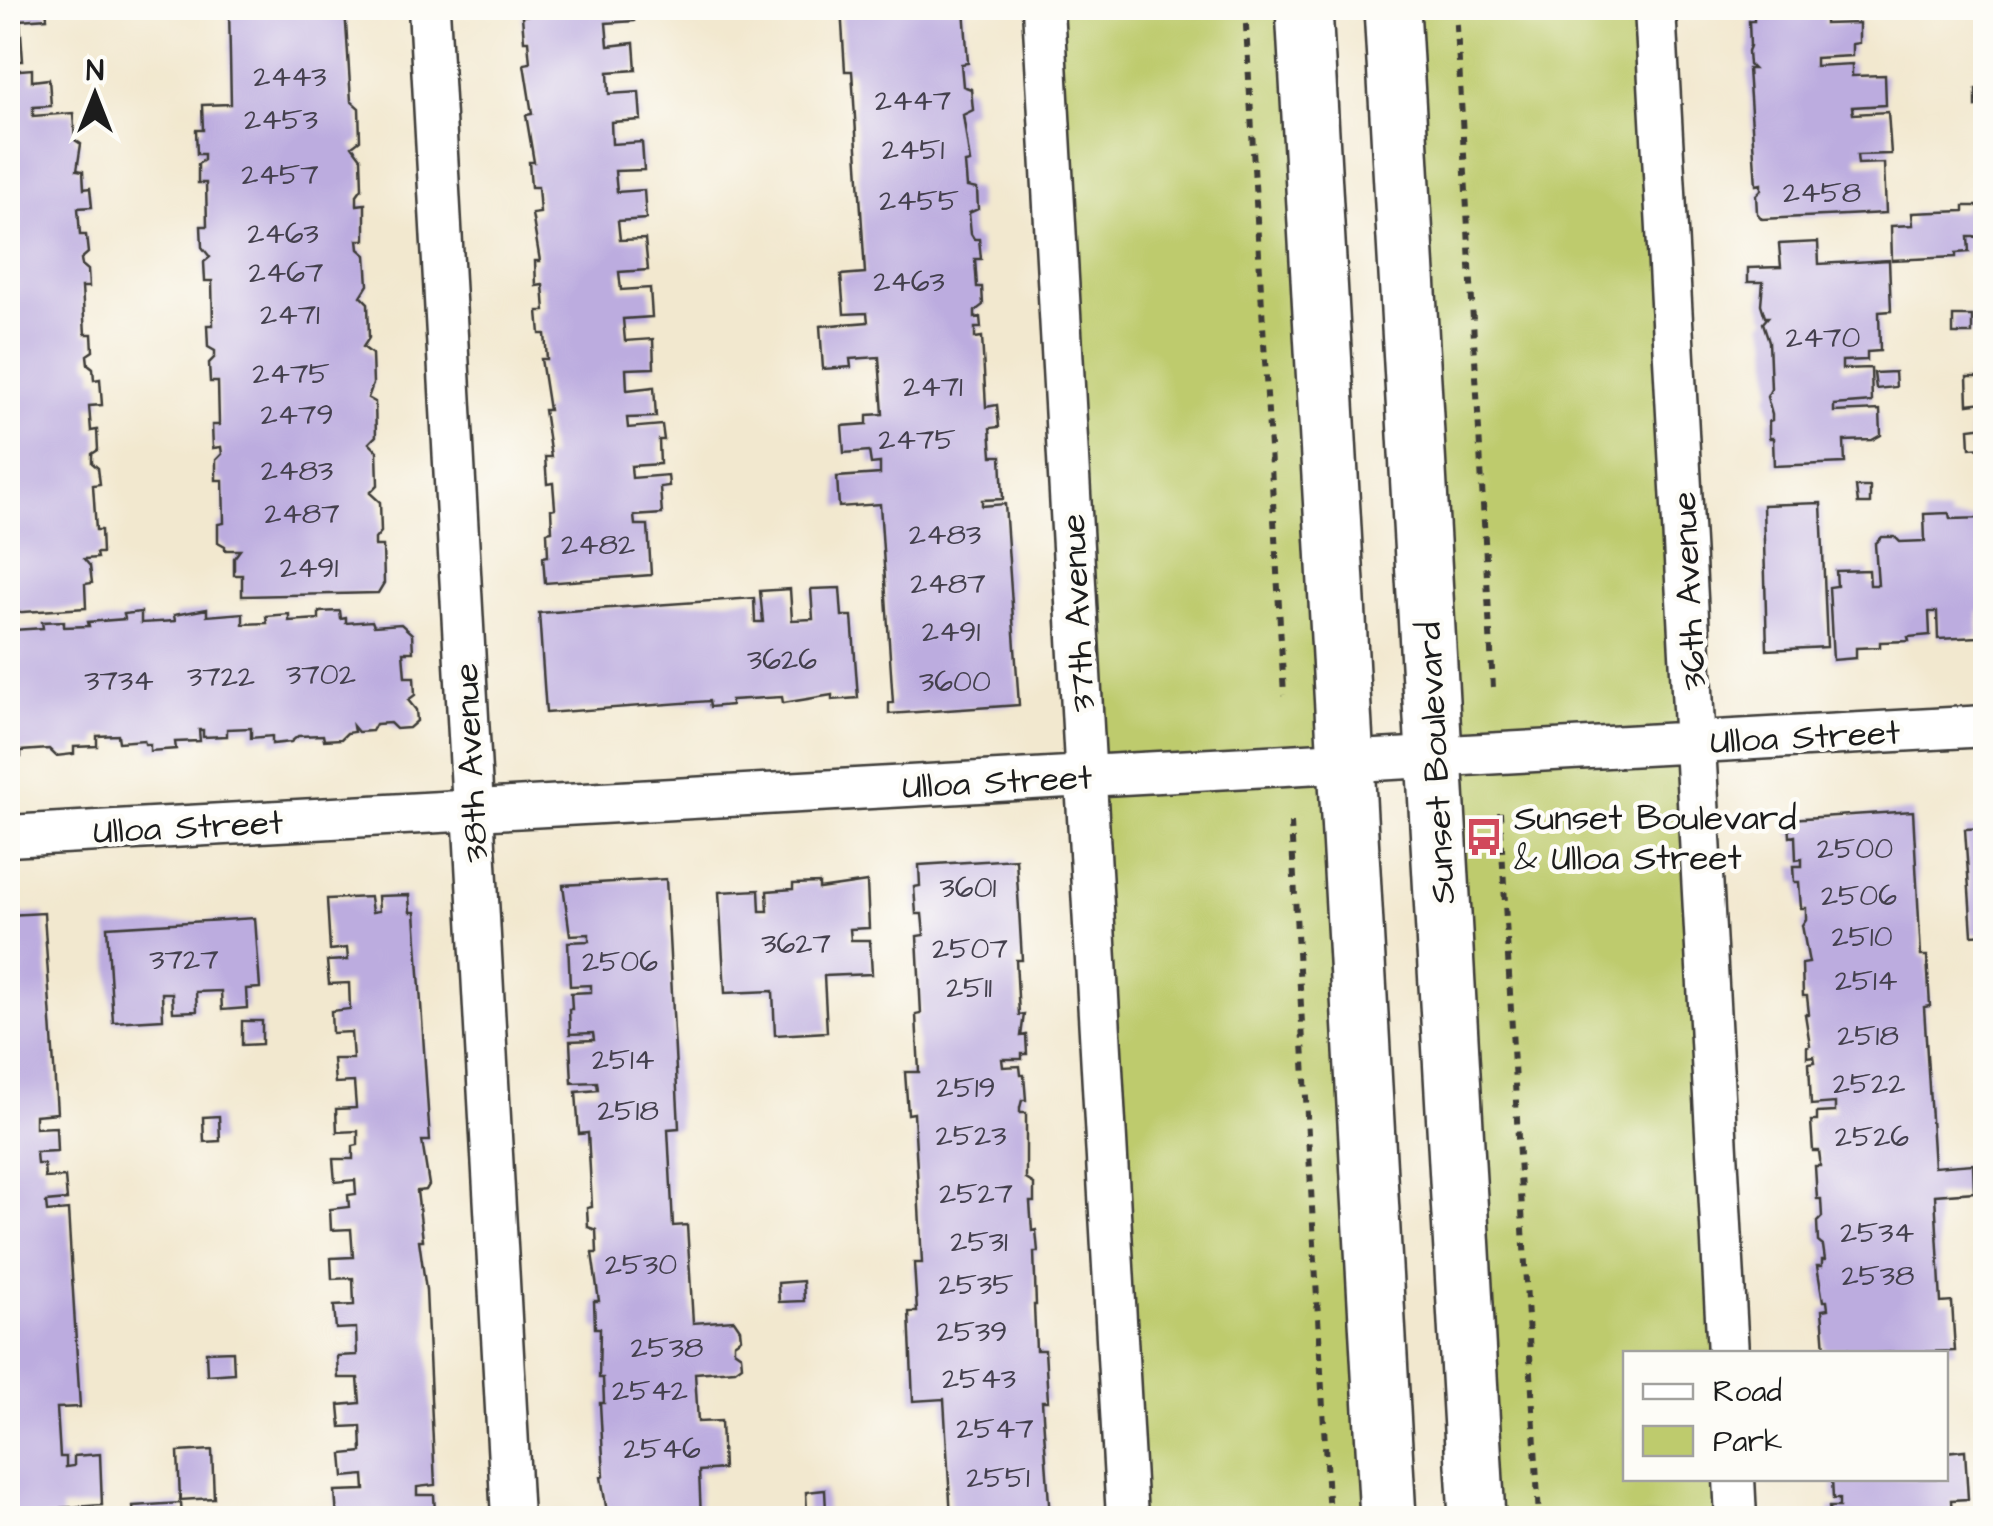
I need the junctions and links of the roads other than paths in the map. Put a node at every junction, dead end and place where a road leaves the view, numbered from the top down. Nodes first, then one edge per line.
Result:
1 (428, 8) edge
2 (1044, 8) edge
3 (1304, 8) edge
4 (1392, 8) edge
5 (1655, 8) edge
6 (1986, 726) edge
7 (1696, 743) junction
8 (1434, 757) junction
9 (1346, 762) junction
10 (1086, 776) junction
11 (473, 810) junction
12 (8, 836) edge
13 (1728, 1351) edge
14 (1734, 1481) edge
15 (512, 1518) edge
16 (1127, 1518) edge
17 (1388, 1518) edge
18 (1476, 1518) edge
19 (1736, 1518) edge

1 - 11 street, 38th Avenue
2 - 10 street, 37th Avenue
3 - 9 main road
4 - 8 main road, Sunset Boulevard
5 - 7 street, 36th Avenue
6 - 7 street, Ulloa Street
7 - 8 street, Ulloa Street
7 - 13 street, 36th Avenue
8 - 9 street, Ulloa Street
8 - 18 main road, Sunset Boulevard
9 - 10 street, Ulloa Street
9 - 17 main road
10 - 11 street, Ulloa Street
10 - 16 street, 37th Avenue
11 - 12 street, Ulloa Street
11 - 15 street, 38th Avenue
14 - 19 street

